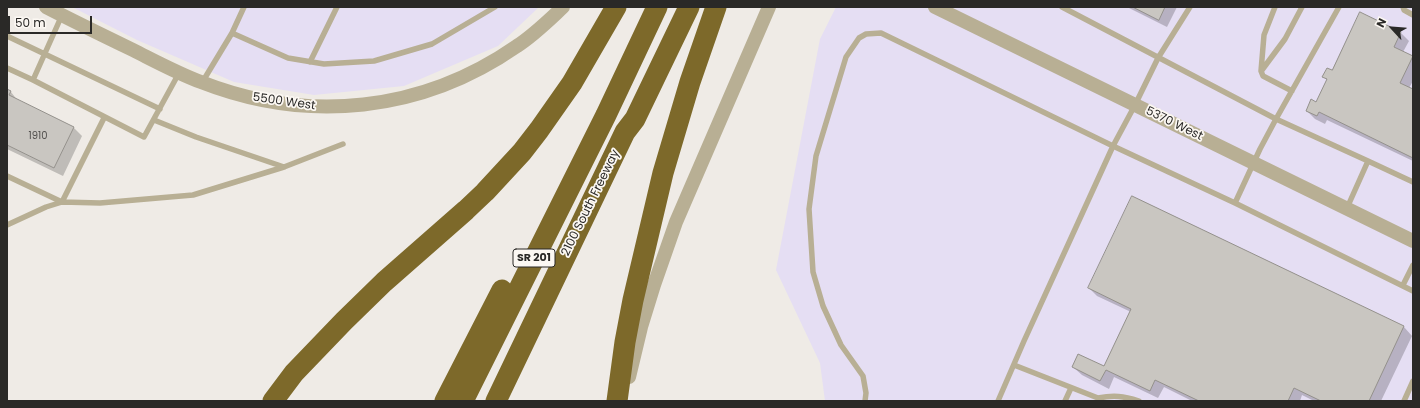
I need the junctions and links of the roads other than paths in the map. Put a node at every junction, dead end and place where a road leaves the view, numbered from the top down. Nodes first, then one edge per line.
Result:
1 (46, 7) edge
2 (244, 7) edge
3 (337, 7) edge
4 (495, 7) edge
5 (563, 7) edge
6 (616, 7) edge
7 (657, 7) edge
8 (689, 7) edge
9 (716, 7) edge
10 (769, 7) edge
11 (935, 7) edge
12 (1062, 7) edge
13 (1190, 7) edge
14 (1276, 7) edge
15 (1302, 7) edge
16 (1340, 7) edge
17 (1403, 7) edge
18 (62, 15) junction
19 (1413, 15) edge
20 (232, 33) junction
21 (7, 36) edge
22 (46, 54) junction
23 (1158, 58) junction
24 (310, 62) junction
25 (7, 68) edge
26 (1261, 70) junction
27 (179, 73) junction
28 (32, 80) junction
29 (202, 83) junction
30 (1292, 91) junction
31 (1136, 105) junction
32 (160, 109) junction
33 (606, 115) junction
34 (104, 118) junction
35 (635, 119) junction
36 (1276, 119) junction
37 (154, 120) junction
38 (343, 144) dead end
39 (1113, 146) junction
40 (1368, 160) junction
41 (1253, 163) junction
42 (284, 167) junction
43 (7, 176) edge
44 (1413, 182) edge
45 (62, 202) junction
46 (1235, 203) junction
47 (1347, 208) junction
48 (7, 226) edge
49 (1413, 241) edge
50 (1413, 265) edge
51 (1403, 285) junction
52 (1413, 291) edge
53 (1014, 365) junction
54 (1413, 381) edge
55 (1071, 388) junction
56 (1098, 400) edge
57 (1135, 400) edge
58 (273, 401) edge
59 (445, 401) edge
60 (463, 401) edge
61 (496, 401) edge
62 (512, 401) edge
63 (617, 401) edge
64 (625, 401) edge
65 (865, 401) edge
66 (998, 401) edge
67 (1065, 401) edge
68 (1404, 401) edge

1 - 18 street, 5500 West
2 - 20 lane
3 - 24 lane
4 - 24 lane
5 - 29 street, 5500 West
6 - 58 highway
7 - 33 highway, SR 201
8 - 35 highway, 2100 South Freeway / SR 201
9 - 63 highway
10 - 64 street
11 - 31 street, 5370 West
12 - 23 lane
13 - 23 lane
14 - 26 lane
15 - 26 lane
16 - 30 lane
17 - 19 lane
18 - 22 lane
18 - 27 street, 5500 West
20 - 24 lane
20 - 29 lane
21 - 22 lane
22 - 28 lane
22 - 32 lane
23 - 31 lane
23 - 36 lane
25 - 28 lane
26 - 30 lane
27 - 29 street, 5500 West
27 - 32 lane
28 - 34 lane
30 - 36 lane
31 - 39 lane
31 - 41 street, 5370 West
32 - 37 lane
33 - 59 highway
33 - 60 highway, SR 201
34 - 37 lane
34 - 45 lane
35 - 61 highway, 2100 South Freeway / SR 201
35 - 62 highway
36 - 40 lane
36 - 41 lane
37 - 42 lane
38 - 42 lane
39 - 46 lane
39 - 53 lane
39 - 65 lane
40 - 44 lane
40 - 47 lane
41 - 46 lane
41 - 47 street, 5370 West
42 - 45 lane
43 - 45 lane
45 - 48 lane
46 - 51 lane
47 - 49 street, 5370 West
50 - 51 lane
51 - 52 lane
53 - 55 lane
53 - 66 lane
54 - 68 lane
55 - 56 lane
55 - 67 lane
56 - 57 lane

